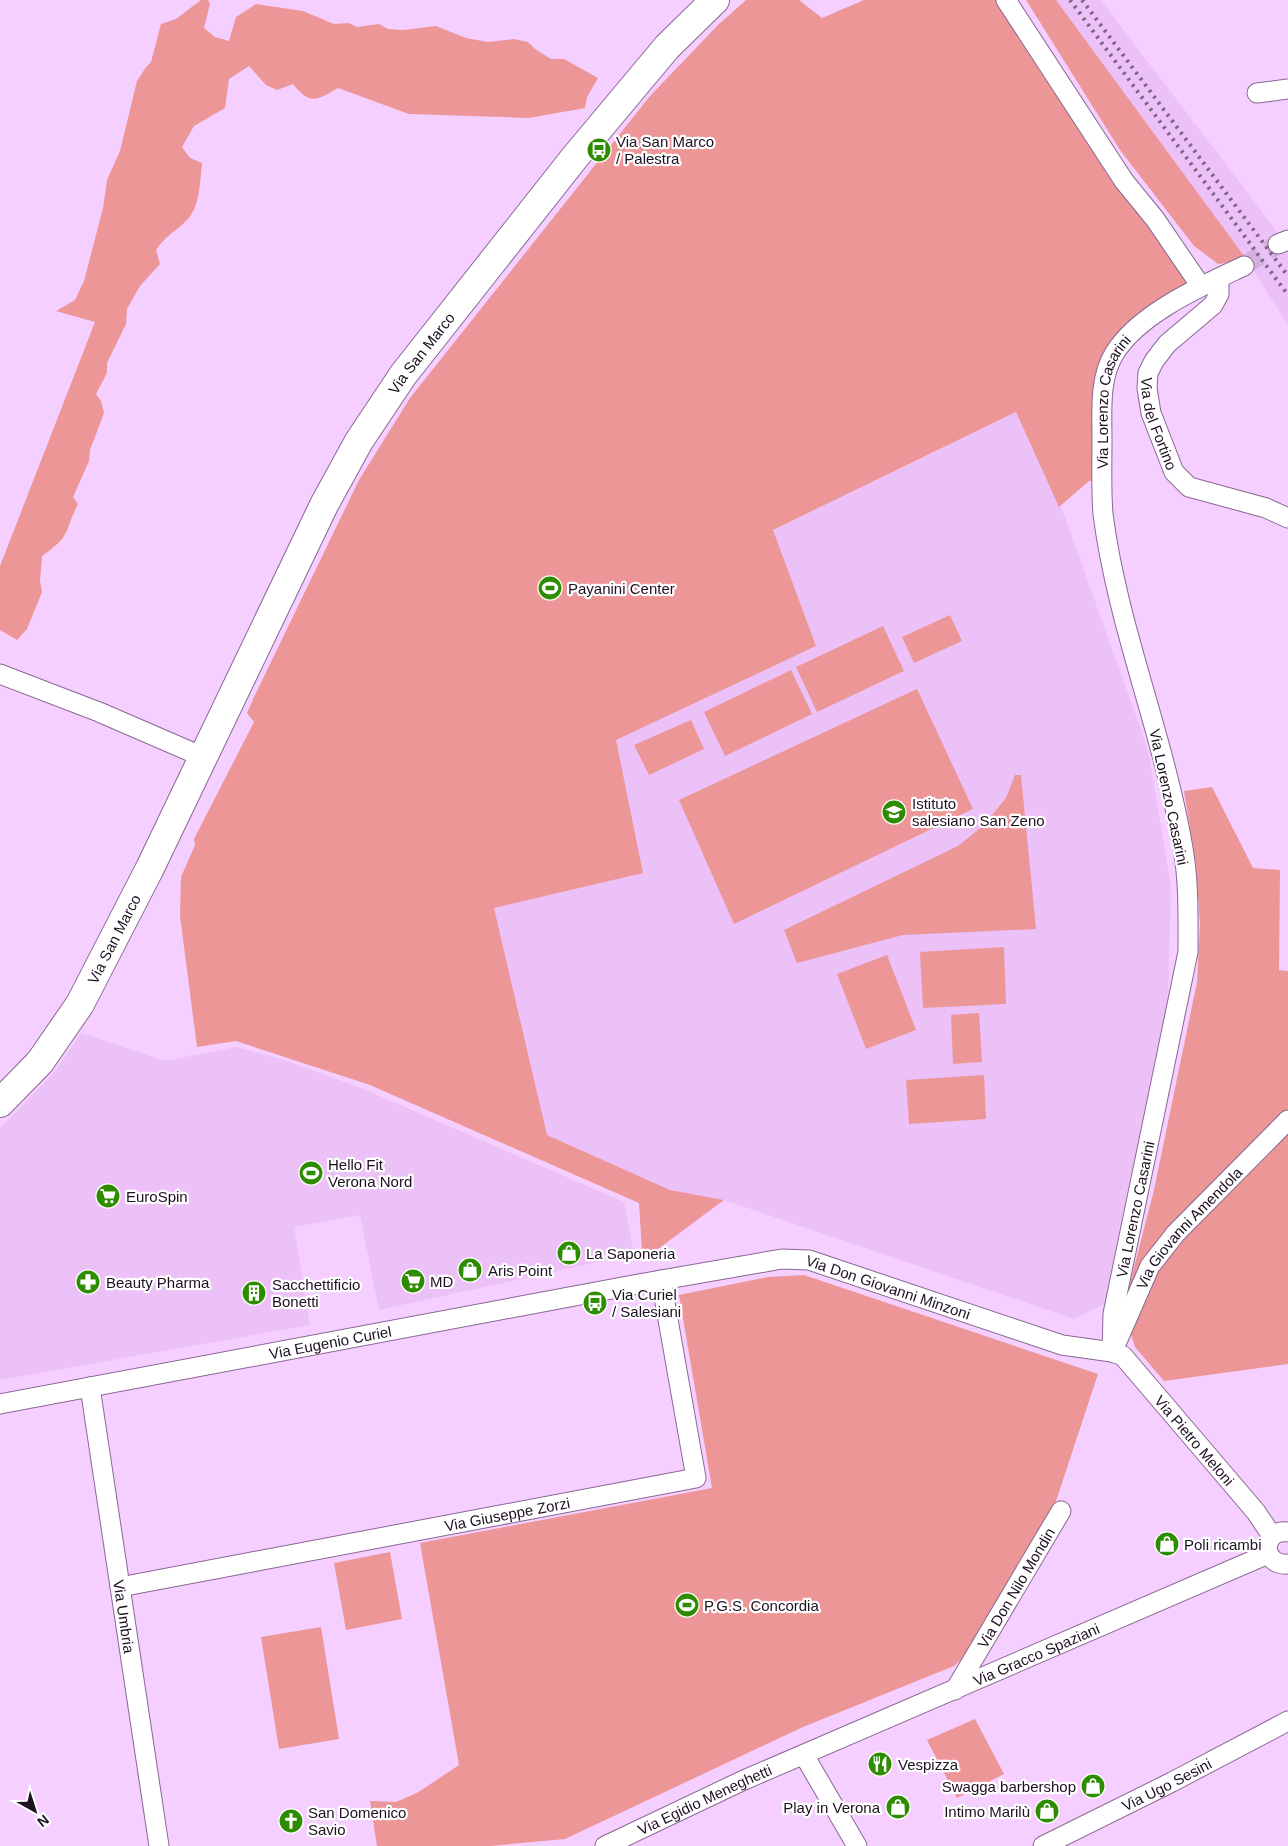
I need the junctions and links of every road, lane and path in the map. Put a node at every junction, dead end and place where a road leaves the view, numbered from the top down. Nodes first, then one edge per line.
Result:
1 (715, 0) edge
2 (1006, 0) edge
3 (1288, 89) edge
4 (1257, 93) dead end
5 (1244, 266) tunnel mouth
6 (1219, 278) junction
7 (1200, 285) junction
8 (1288, 518) edge
9 (0, 674) edge
10 (203, 758) junction
11 (0, 1104) edge
12 (1288, 1120) edge
13 (661, 1280) junction
14 (1112, 1352) junction
15 (90, 1387) junction
16 (0, 1404) edge
17 (1061, 1511) dead end
18 (1280, 1534) edge
19 (1268, 1554) junction
20 (1288, 1564) edge
21 (120, 1587) junction
22 (955, 1690) junction
23 (1288, 1722) edge
24 (804, 1754) junction
25 (159, 1846) edge
26 (605, 1846) edge
27 (858, 1846) edge
28 (1043, 1846) edge

1 - 10 main road, Via San Marco
2 - 7 street
3 - 4 street
5 - 6 street, Via Lorenzo Casarini
6 - 7 street, Via Lorenzo Casarini
6 - 8 street, Via del Fortino
7 - 14 street, Via Lorenzo Casarini
9 - 10 street
10 - 11 main road, Via San Marco
12 - 14 street, Via Giovanni Amendola
13 - 14 street, Via Don Giovanni Minzoni
13 - 15 street, Via Eugenio Curiel
13 - 21 street, Via Giuseppe Zorzi
14 - 18 street, Via Pietro Meloni
15 - 16 street, Via Eugenio Curiel
15 - 21 street, Via Umbria
17 - 22 street, Via Don Nilo Mondin
18 - 19 street
19 - 20 street
19 - 22 street, Via Gracco Spaziani
21 - 25 street, Via Umbria
22 - 24 street, Via Gracco Spaziani
23 - 28 street, Via Ugo Sesini
24 - 26 street, Via Egidio Meneghetti
24 - 27 street

